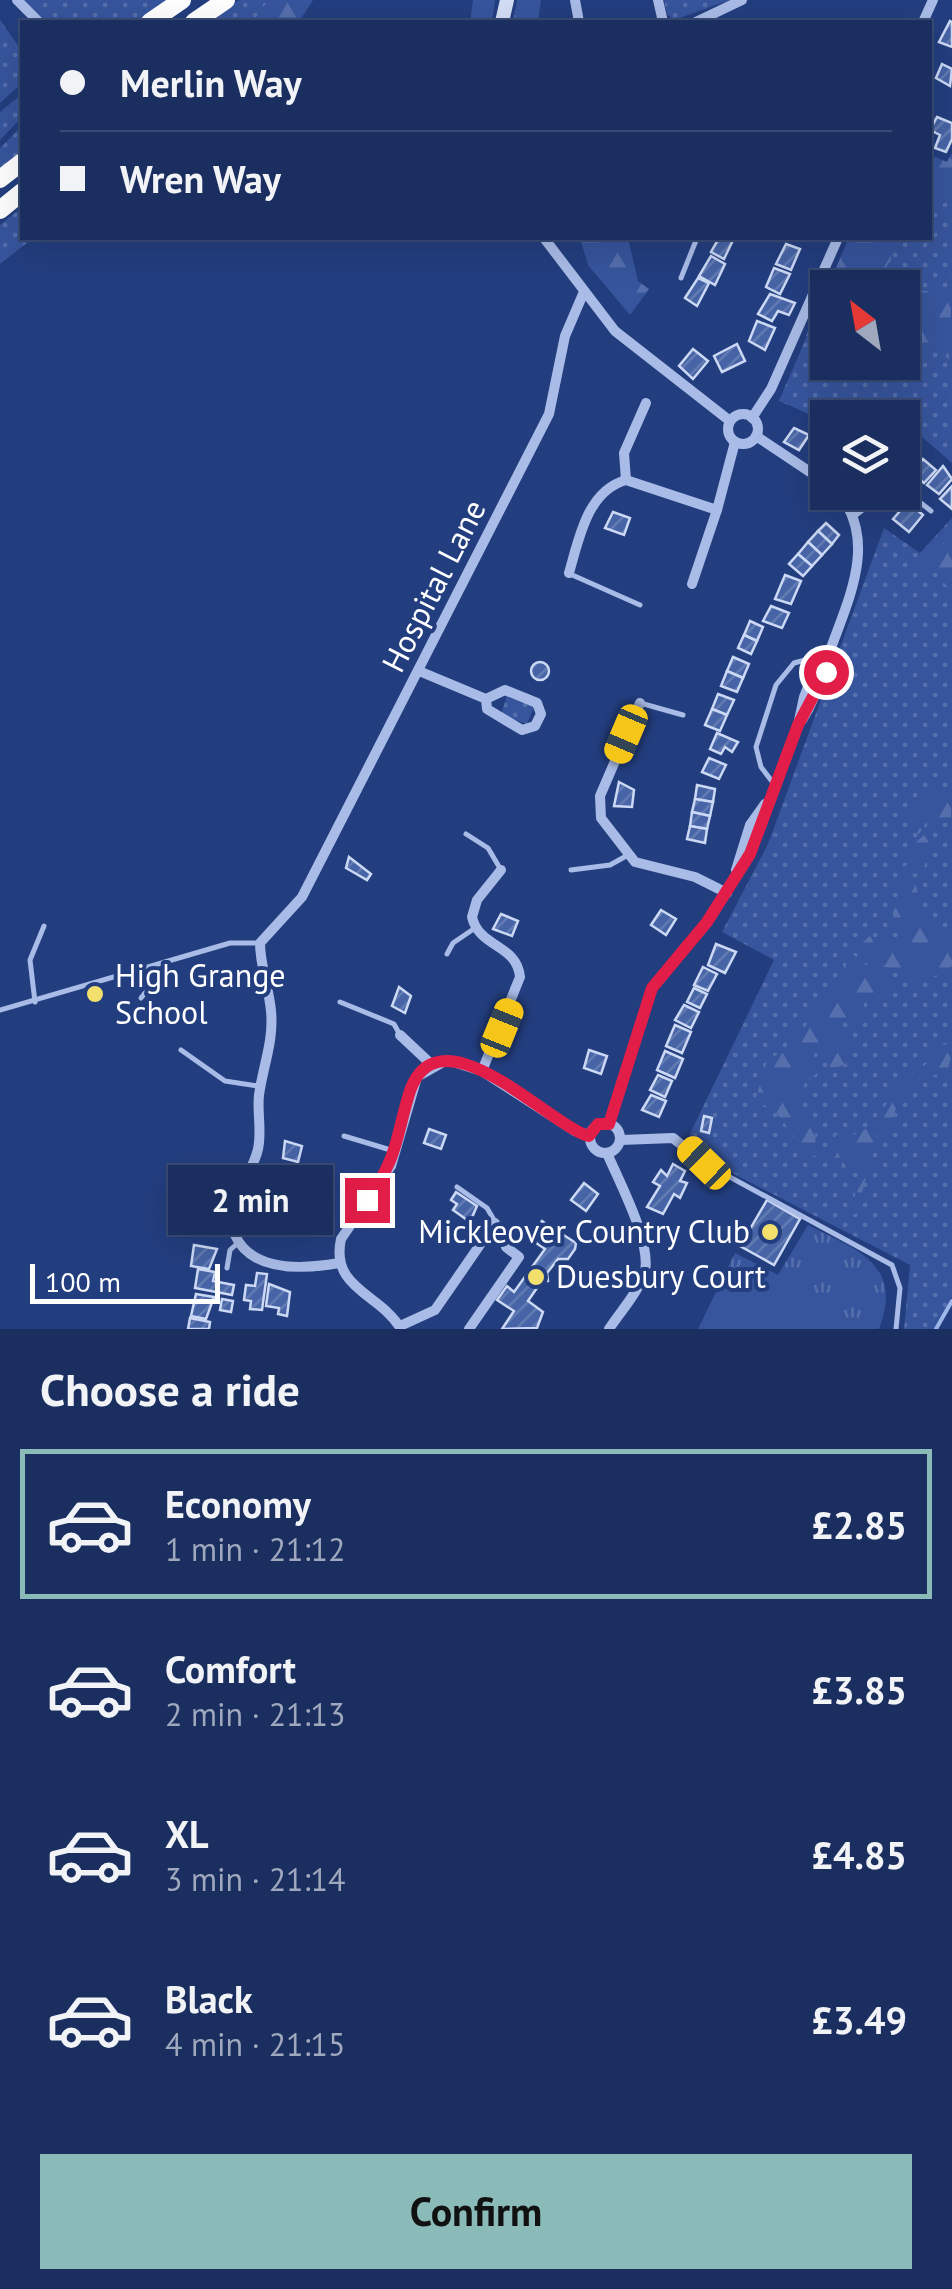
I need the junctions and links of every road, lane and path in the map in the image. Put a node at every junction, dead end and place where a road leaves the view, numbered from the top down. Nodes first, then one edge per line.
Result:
1 (17, 0) edge
2 (182, 0) edge
3 (226, 0) edge
4 (742, 0) edge
5 (38, 20) edge
6 (153, 20) edge
7 (197, 20) edge
8 (700, 20) edge
9 (20, 164) edge
10 (0, 179) edge
11 (20, 194) edge
12 (0, 210) edge
13 (551, 240) edge
14 (696, 240) edge
15 (837, 240) edge
16 (680, 278) dead end
17 (583, 294) junction
18 (646, 403) dead end
19 (752, 418) junction
20 (730, 421) junction
21 (756, 436) junction
22 (736, 442) junction
23 (810, 472) edge
24 (626, 480) junction
25 (920, 501) edge
26 (716, 510) junction
27 (849, 510) edge
28 (859, 510) edge
29 (932, 510) dead end
30 (852, 515) junction
31 (569, 573) joint
32 (692, 584) dead end
33 (640, 605) dead end
34 (829, 654) junction
35 (419, 670) junction
36 (486, 698) junction
37 (640, 703) joint
38 (683, 715) dead end
39 (774, 784) junction
40 (466, 834) dead end
41 (628, 855) junction
42 (501, 870) joint
43 (572, 870) dead end
44 (727, 893) junction
45 (44, 926) dead end
46 (476, 928) junction
47 (260, 943) junction
48 (447, 954) dead end
49 (152, 967) junction
50 (141, 998) dead end
51 (35, 1002) junction
52 (340, 1002) dead end
53 (0, 1010) edge
54 (400, 1035) joint
55 (181, 1050) dead end
56 (432, 1066) junction
57 (482, 1071) junction
58 (261, 1087) junction
59 (609, 1124) junction
60 (344, 1136) dead end
61 (589, 1136) junction
62 (621, 1140) junction
63 (396, 1152) junction
64 (608, 1154) junction
65 (704, 1163) joint
66 (457, 1187) dead end
67 (495, 1223) joint
68 (488, 1234) junction
69 (240, 1242) junction
70 (506, 1247) joint
71 (339, 1263) junction
72 (227, 1268) dead end
73 (400, 1327) edge
74 (469, 1329) edge
75 (610, 1329) edge
76 (896, 1329) edge

1 - 5 street
2 - 6 highway
3 - 7 highway
4 - 8 street
9 - 10 highway
11 - 12 highway
13 - 17 street
14 - 16 lane
15 - 19 street
17 - 20 street
17 - 35 street, Hospital Lane
18 - 24 street
19 - 20 street
19 - 21 street
20 - 22 street
21 - 22 street
21 - 23 street
22 - 26 street
24 - 26 street
24 - 31 street
25 - 29 lane
26 - 32 street
27 - 30 street
28 - 30 street
30 - 34 street
31 - 33 lane
34 - 39 street
34 - 39 lane
35 - 36 street
35 - 47 street, Hospital Lane
36 - 36 street
37 - 38 lane
37 - 41 street
39 - 44 street
40 - 42 lane
41 - 43 lane
41 - 44 street
42 - 46 street
44 - 59 street
45 - 51 lane
46 - 48 lane
46 - 57 street
47 - 49 lane
47 - 58 street
49 - 50 lane
49 - 51 lane
51 - 53 lane
52 - 54 lane
54 - 56 street
55 - 58 lane
56 - 57 street
56 - 63 street
57 - 61 street
58 - 69 street
59 - 61 street
59 - 62 street
60 - 63 lane
61 - 64 street
62 - 64 street
62 - 65 street
63 - 71 street
64 - 75 street
65 - 76 lane
66 - 67 lane
67 - 68 street
68 - 70 lane
68 - 73 street
69 - 71 street
69 - 72 lane
70 - 74 street
71 - 73 street

